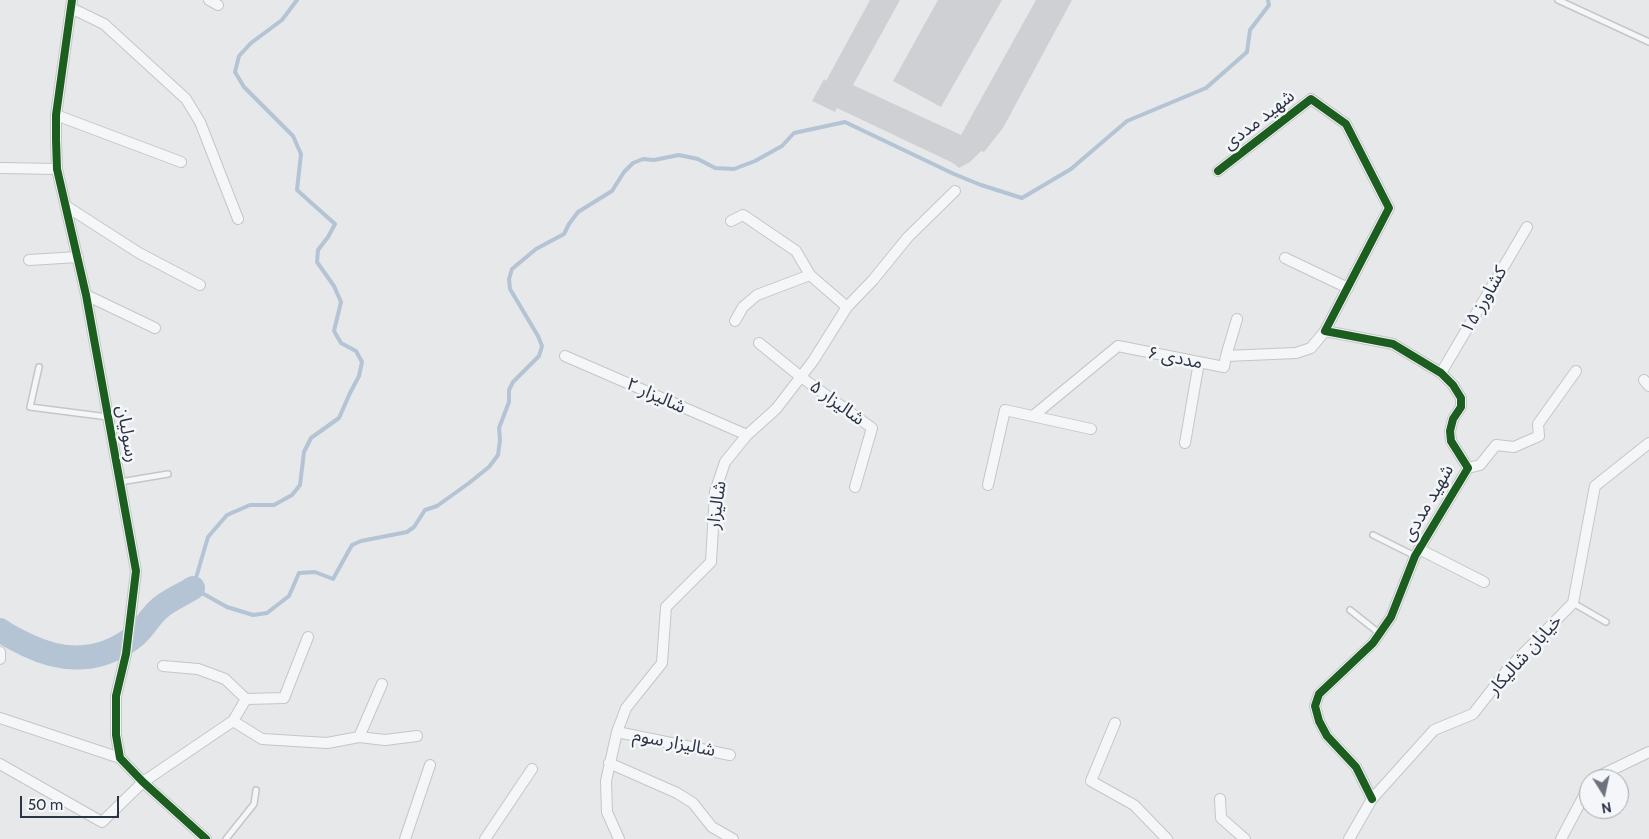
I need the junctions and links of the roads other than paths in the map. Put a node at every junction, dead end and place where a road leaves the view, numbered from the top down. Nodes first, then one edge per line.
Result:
1 (1558, 0) edge
2 (71, 4) edge
3 (1649, 42) edge
4 (56, 114) junction
5 (181, 162) dead end
6 (0, 168) edge
7 (58, 169) junction
8 (1218, 171) dead end
9 (955, 191) dead end
10 (66, 206) junction
11 (238, 219) dead end
12 (731, 221) dead end
13 (1527, 227) dead end
14 (78, 257) junction
15 (1285, 258) dead end
16 (29, 260) dead end
17 (810, 274) junction
18 (200, 286) dead end
19 (1348, 288) junction
20 (86, 295) junction
21 (847, 307) junction
22 (1237, 319) dead end
23 (735, 321) dead end
24 (155, 328) dead end
25 (1325, 331) junction
26 (759, 343) dead end
27 (564, 356) dead end
28 (1226, 356) junction
29 (1199, 362) junction
30 (39, 367) dead end
31 (1576, 371) dead end
32 (1441, 374) junction
33 (801, 377) junction
34 (1033, 416) junction
35 (108, 418) junction
36 (1091, 430) dead end
37 (747, 435) junction
38 (1185, 443) dead end
39 (1649, 443) edge
40 (1468, 468) junction
41 (168, 474) dead end
42 (120, 482) junction
43 (988, 486) dead end
44 (855, 487) dead end
45 (1373, 535) dead end
46 (1417, 553) junction
47 (1484, 582) dead end
48 (1573, 603) junction
49 (1350, 610) dead end
50 (1606, 622) dead end
51 (1380, 634) junction
52 (308, 636) dead end
53 (0, 652) edge
54 (0, 659) edge
55 (163, 666) dead end
56 (382, 684) dead end
57 (246, 699) junction
58 (0, 718) edge
59 (233, 721) junction
60 (1115, 723) dead end
61 (618, 732) junction
62 (417, 736) dead end
63 (359, 737) junction
64 (1649, 752) edge
65 (730, 755) dead end
66 (120, 758) junction
67 (609, 763) junction
68 (0, 764) edge
69 (430, 766) dead end
70 (532, 769) dead end
71 (1612, 769) edge
72 (143, 782) junction
73 (256, 790) dead end
74 (1220, 798) dead end
75 (1372, 799) junction
76 (1579, 805) edge
77 (206, 839) edge
78 (226, 839) edge
79 (405, 839) edge
80 (485, 839) edge
81 (619, 839) edge
82 (733, 839) edge
83 (1167, 839) edge
84 (1245, 839) edge
85 (1349, 839) edge
86 (1561, 839) edge

1 - 3 lane
2 - 4 street, رسولیان
2 - 11 street
4 - 5 street
4 - 7 street, رسولیان
6 - 7 street
7 - 10 street, رسولیان
8 - 19 street, شهید مددی
9 - 21 street, شالیزار
10 - 14 street, رسولیان
10 - 18 street
12 - 17 street
13 - 32 street, کشاورز ۱۵
14 - 16 street
14 - 20 street, رسولیان
15 - 19 street
17 - 21 street
17 - 23 street
19 - 25 street, شهید مددی
20 - 24 street
20 - 35 street, رسولیان
21 - 33 street, شالیزار
22 - 28 street
25 - 28 street, مددی ۶
25 - 32 street, شهید مددی
26 - 33 street
27 - 37 street, شالیزار ۲
28 - 29 street, مددی ۶
29 - 34 street, مددی ۶
29 - 38 street
30 - 35 lane
31 - 40 street
32 - 40 street, شهید مددی
33 - 37 street, شالیزار
33 - 44 street, شالیزار ۵
34 - 36 street
34 - 43 street
35 - 42 street, رسولیان
37 - 61 street, شالیزار
39 - 48 street, خیابان شالیکار
40 - 46 street, شهید مددی
41 - 42 lane
42 - 66 street, رسولیان
45 - 46 lane
46 - 47 street
46 - 51 street, شهید مددی
48 - 50 lane
48 - 75 street, خیابان شالیکار
49 - 51 lane
51 - 75 street, شهید مددی
52 - 57 street
53 - 54 street
55 - 57 street
56 - 63 street
57 - 59 street
58 - 66 street
59 - 63 street
59 - 72 street
60 - 83 street
61 - 65 street, شالیزار سوم
61 - 67 street, شالیزار
62 - 63 street
64 - 71 street
66 - 72 street
67 - 81 street, شالیزار
67 - 82 street
68 - 72 street
69 - 79 street
70 - 80 street
72 - 77 street
73 - 78 lane
74 - 84 street
75 - 85 street, خیابان شالیکار
76 - 86 street

